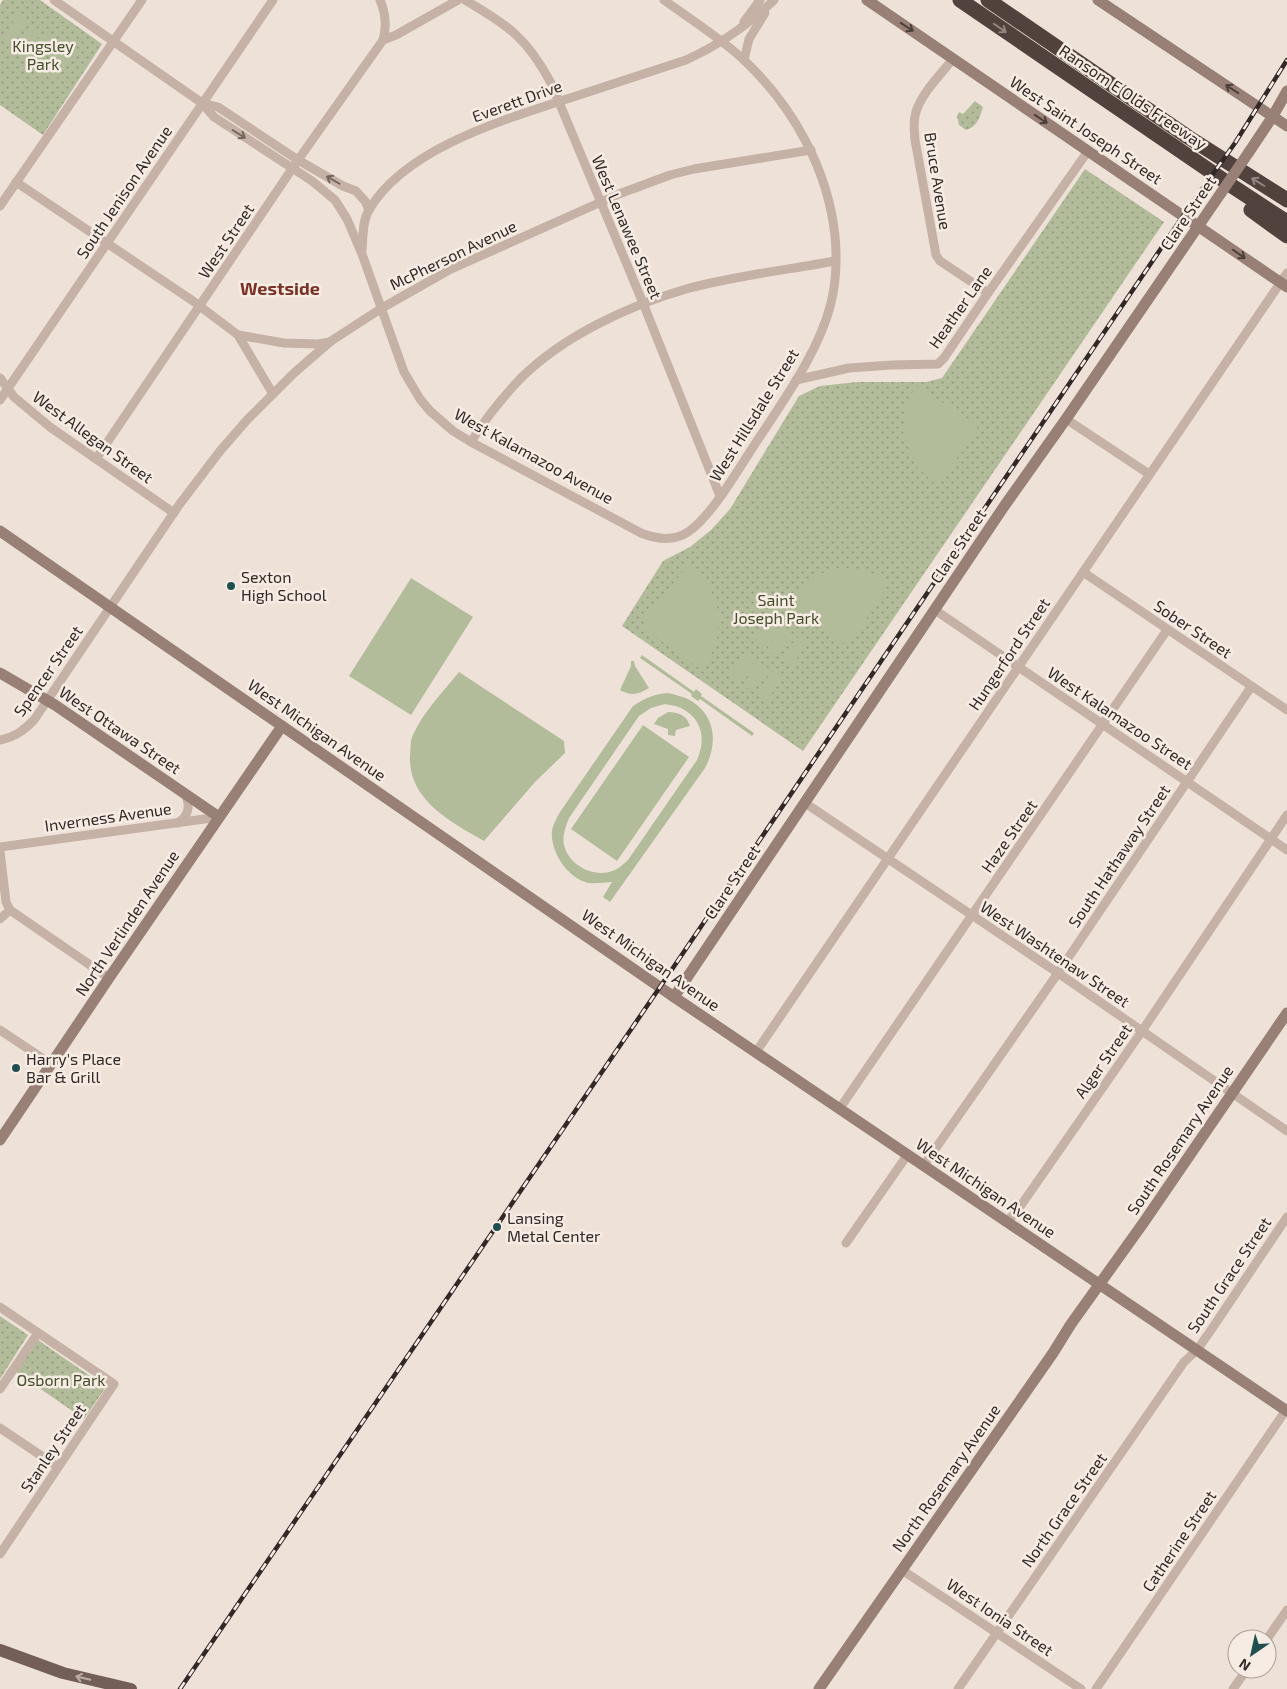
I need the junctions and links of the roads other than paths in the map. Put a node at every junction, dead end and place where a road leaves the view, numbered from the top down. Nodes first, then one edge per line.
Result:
1 (54, 0) edge
2 (142, 0) edge
3 (273, 0) edge
4 (380, 0) edge
5 (458, 0) edge
6 (465, 0) edge
7 (664, 0) edge
8 (760, 0) edge
9 (774, 0) edge
10 (867, 0) edge
11 (960, 0) edge
12 (988, 0) edge
13 (1098, 0) edge
14 (735, 32) junction
15 (383, 40) junction
16 (113, 41) junction
17 (721, 41) junction
18 (953, 59) junction
19 (744, 60) junction
20 (1084, 85) junction
21 (1287, 91) edge
22 (558, 102) junction
23 (202, 103) junction
24 (1273, 116) junction
25 (1287, 126) edge
26 (811, 150) junction
27 (1088, 151) junction
28 (296, 164) junction
29 (16, 182) junction
30 (1287, 200) edge
31 (601, 202) junction
32 (0, 206) edge
33 (369, 210) junction
34 (1287, 222) edge
35 (1199, 226) junction
36 (1287, 236) edge
37 (107, 243) junction
38 (362, 254) junction
39 (835, 261) junction
40 (1285, 281) edge
41 (988, 293) junction
42 (643, 303) junction
43 (201, 306) junction
44 (382, 308) junction
45 (238, 335) junction
46 (331, 341) junction
47 (0, 378) edge
48 (796, 380) junction
49 (8, 388) junction
50 (273, 394) junction
51 (0, 400) edge
52 (1066, 419) junction
53 (470, 442) junction
54 (96, 459) junction
55 (1149, 474) junction
56 (720, 496) junction
57 (174, 514) junction
58 (0, 531) edge
59 (1083, 572) junction
60 (111, 606) junction
61 (936, 610) junction
62 (1167, 630) junction
63 (1019, 666) junction
64 (0, 673) edge
65 (1251, 687) junction
66 (47, 700) junction
67 (1287, 710) edge
68 (1103, 725) junction
69 (282, 726) junction
70 (0, 740) edge
71 (1187, 782) junction
72 (186, 795) junction
73 (805, 803) junction
74 (1287, 816) edge
75 (219, 817) junction
76 (178, 823) junction
77 (1271, 840) junction
78 (0, 847) edge
79 (1287, 850) edge
80 (0, 851) edge
81 (888, 858) junction
82 (10, 910) junction
83 (972, 916) junction
84 (0, 918) edge
85 (1058, 974) junction
86 (109, 978) junction
87 (674, 997) junction
88 (1287, 1012) edge
89 (0, 1030) edge
90 (1142, 1031) junction
91 (756, 1052) junction
92 (51, 1064) junction
93 (1232, 1092) junction
94 (840, 1108) junction
95 (1287, 1131) edge
96 (0, 1140) edge
97 (908, 1154) junction
98 (924, 1165) junction
99 (1287, 1217) edge
100 (1006, 1221) junction
101 (846, 1243) dead end
102 (1100, 1285) junction
103 (0, 1307) edge
104 (38, 1333) junction
105 (1197, 1350) junction
106 (0, 1390) edge
107 (1287, 1411) edge
108 (0, 1428) edge
109 (58, 1467) junction
110 (1, 1549) edge
111 (902, 1570) junction
112 (1287, 1610) edge
113 (1274, 1629) edge
114 (997, 1632) junction
115 (0, 1650) edge
116 (131, 1689) edge
117 (819, 1689) edge
118 (958, 1689) edge
119 (1081, 1689) edge
120 (1096, 1689) edge

1 - 16 street
2 - 16 street
3 - 23 street, South Jenison Avenue
4 - 15 street
5 - 15 street, West Street
6 - 22 street, West Lenawee Street
7 - 17 street, West Hillsdale Street
8 - 14 street, Everett Drive
9 - 14 street, Everett Drive
9 - 19 street
10 -> 18 street, West Saint Joseph Street
11 -> 20 highway, Ransom E Olds Freeway
30 -> 12 highway, Ransom E Olds Freeway
24 -> 13 street
14 - 17 street, Everett Drive
15 - 28 street, West Street
16 - 23 street
16 - 29 street
17 - 19 street, West Hillsdale Street
17 - 22 street, Everett Drive
18 -> 27 street, West Saint Joseph Street
18 - 41 street, Bruce Avenue
19 - 26 street, West Hillsdale Street
20 - 34 highway, Ransom E Olds Freeway
20 - 36 highway
21 - 24 street, Clare Street
22 - 31 street, West Lenawee Street
22 - 33 street, Everett Drive
23 - 28 street
23 - 37 street, South Jenison Avenue
24 - 25 street
24 - 35 street, Clare Street, bridge
26 - 31 street, McPherson Avenue
26 - 39 street, West Hillsdale Street
27 - 35 street, West Saint Joseph Street
27 - 41 street, Heather Lane
33 -> 28 street
28 - 38 street
28 - 43 street, West Street
29 - 32 street
29 - 37 street
31 - 42 street, West Lenawee Street
31 - 44 street, McPherson Avenue
33 - 38 street, Everett Drive
35 -> 40 street, West Saint Joseph Street
35 - 52 street, Clare Street
37 - 43 street
37 - 49 street, South Jenison Avenue
38 - 44 street
39 - 42 street
39 - 48 street, West Hillsdale Street
40 - 55 street, Hungerford Street
41 - 48 street, Heather Lane
42 - 53 street
42 - 56 street, West Lenawee Street
43 - 45 street
43 - 54 street, West Street
44 - 46 street, McPherson Avenue
44 - 53 street, West Kalamazoo Avenue
45 - 46 street
45 - 50 street
46 - 50 street, McPherson Avenue
47 - 49 street, West Allegan Street
48 - 56 street, West Hillsdale Street
49 - 51 street, South Jenison Avenue
49 - 54 street, West Allegan Street
50 - 57 street, McPherson Avenue
52 - 55 street
52 - 61 street, Clare Street
53 - 56 street, West Kalamazoo Avenue
54 - 57 street, West Allegan Street
55 - 59 street, Hungerford Street
57 - 60 street, McPherson Avenue
58 - 60 street, West Michigan Avenue
59 - 62 street, Sober Street
59 - 63 street, Hungerford Street
60 - 66 street, Spencer Street
60 - 69 street, West Michigan Avenue
61 - 63 street, West Kalamazoo Street
61 - 73 street, Clare Street
62 - 65 street, Sober Street
62 - 68 street, Haze Street
63 - 68 street, West Kalamazoo Street
63 - 81 street, Hungerford Street
64 - 66 street, West Ottawa Street
65 - 67 street, Sober Street
65 - 71 street, South Hathaway Street
66 - 70 street, Spencer Street
66 - 72 street, West Ottawa Street
68 - 71 street, West Kalamazoo Street
68 - 83 street, Haze Street
69 - 75 street, North Verlinden Avenue
69 - 87 street, West Michigan Avenue
71 - 77 street, West Kalamazoo Street
71 - 85 street, South Hathaway Street
72 - 75 street, West Ottawa Street
72 - 76 street
73 - 81 street, West Washtenaw Street
73 - 87 street, Clare Street
74 - 77 street, Alger Street
75 - 76 street, Inverness Avenue
75 - 86 street, North Verlinden Avenue
76 - 78 street, Inverness Avenue
77 - 79 street, West Kalamazoo Street
77 - 90 street, Alger Street
80 - 82 street
81 - 83 street, West Washtenaw Street
81 - 91 street, Hungerford Street
82 - 84 street
82 - 86 street
83 - 85 street, West Washtenaw Street
83 - 94 street, Haze Street
85 - 90 street, West Washtenaw Street
85 - 98 street, South Hathaway Street
86 - 92 street, North Verlinden Avenue
87 - 91 street, West Michigan Avenue
88 - 93 street, South Rosemary Avenue
89 - 92 street
90 - 93 street, West Washtenaw Street
90 - 100 street, Alger Street
91 - 94 street, West Michigan Avenue
92 - 96 street, North Verlinden Avenue
93 - 95 street, West Washtenaw Street
93 - 102 street, South Rosemary Avenue
94 - 97 street, West Michigan Avenue
97 - 98 street, West Michigan Avenue
97 - 101 street
98 - 100 street, West Michigan Avenue
99 - 105 street, South Grace Street
100 - 102 street, West Michigan Avenue
102 - 105 street, West Michigan Avenue
102 - 111 street, North Rosemary Avenue
103 - 104 street
104 - 106 street
104 - 109 street, Stanley Street
105 - 107 street, West Michigan Avenue
105 - 114 street, North Grace Street
107 - 120 street, Catherine Street
108 - 109 street
109 - 110 street, Stanley Street
111 - 114 street, West Ionia Street
111 - 117 street, North Rosemary Avenue
112 - 113 street
114 - 118 street, North Grace Street
114 - 119 street, West Ionia Street
116 -> 115 main road

